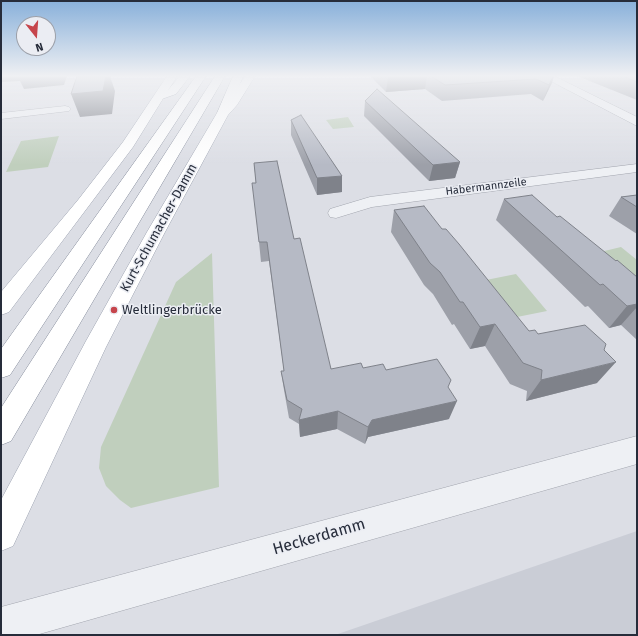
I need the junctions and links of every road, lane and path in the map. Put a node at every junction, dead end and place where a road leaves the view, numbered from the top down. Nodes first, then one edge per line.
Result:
1 (153, 106) edge
2 (181, 106) edge
3 (202, 106) edge
4 (226, 106) edge
5 (230, 106) edge
6 (605, 106) edge
7 (65, 109) dead end
8 (223, 113) junction
9 (1, 116) edge
10 (637, 122) edge
11 (637, 168) edge
12 (336, 213) dead end
13 (1, 307) edge
14 (1, 368) edge
15 (1, 432) edge
16 (637, 450) edge
17 (1, 534) edge
18 (1, 626) edge

1 - 13 main road
2 - 14 main road
3 - 15 main road
4 - 8 main road
5 - 8 main road, Kurt-Schumacher-Damm
6 - 10 street
7 - 9 street
8 - 17 main road, Kurt-Schumacher-Damm
11 - 12 street, Habermannzeile
16 - 18 street, Heckerdamm

